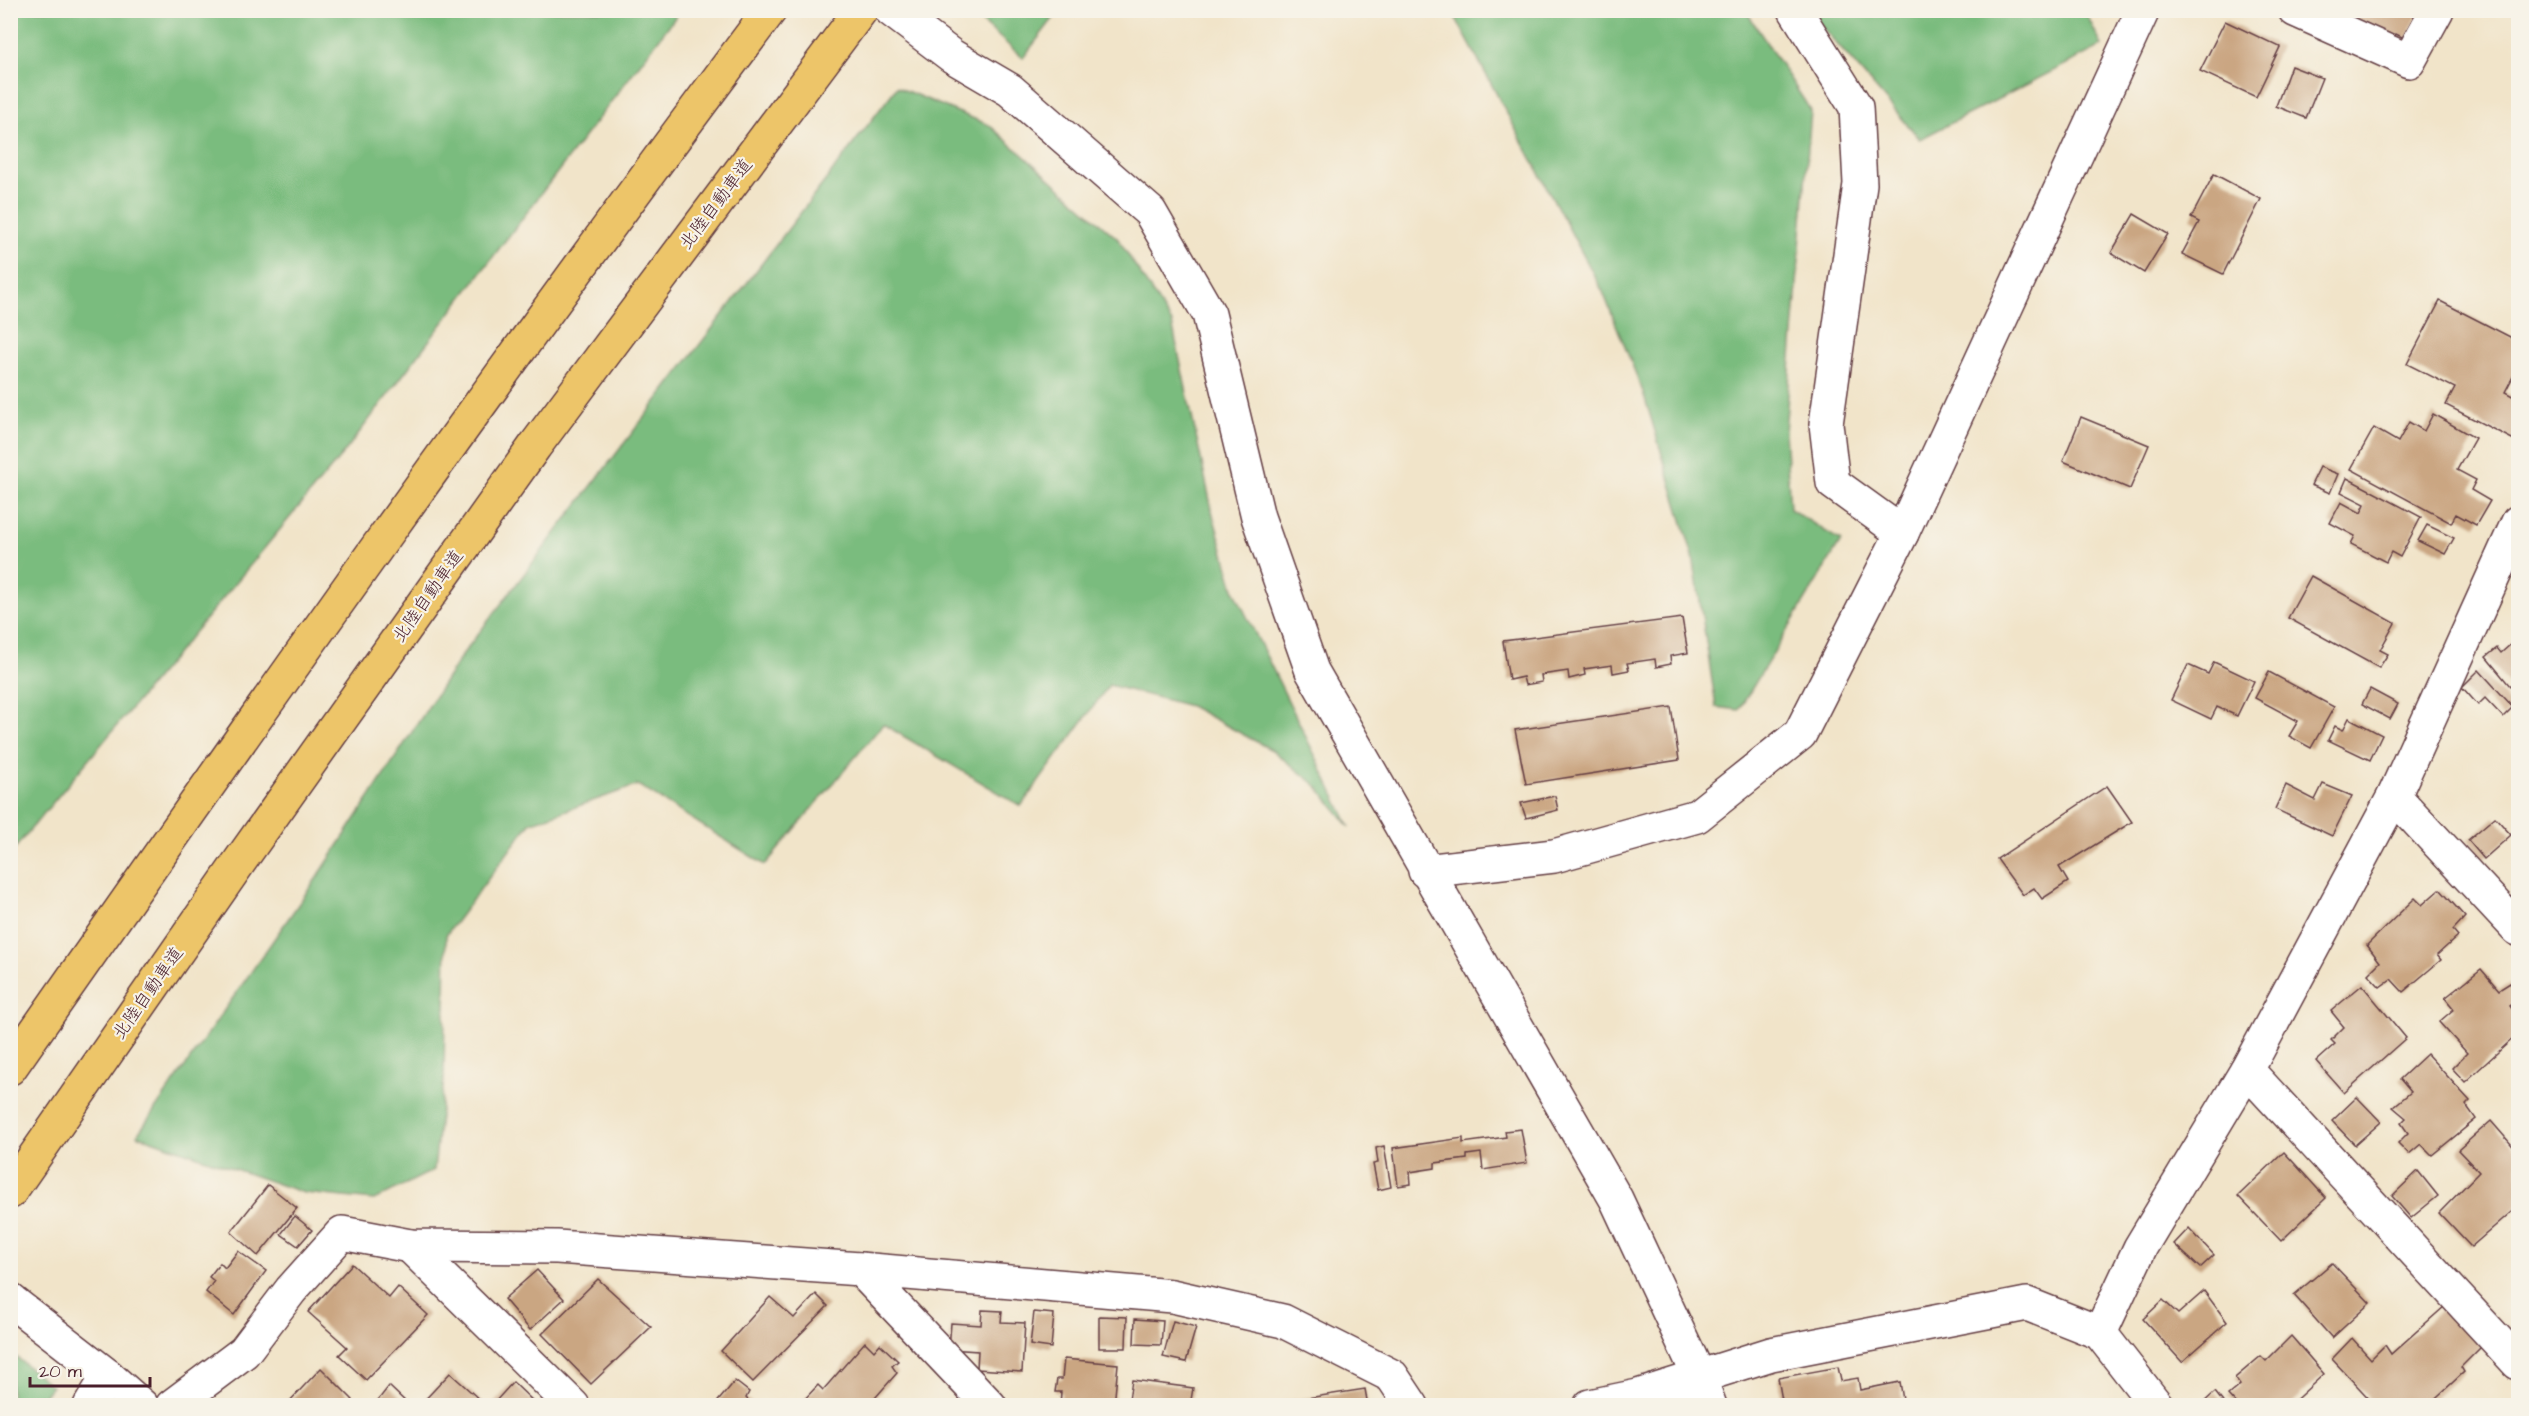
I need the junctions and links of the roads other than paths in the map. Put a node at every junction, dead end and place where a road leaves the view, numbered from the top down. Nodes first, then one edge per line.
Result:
1 (770, 10) edge
2 (861, 10) edge
3 (891, 10) edge
4 (1795, 10) edge
5 (2143, 10) edge
6 (2295, 10) edge
7 (2437, 10) edge
8 (2518, 522) edge
9 (1902, 533) junction
10 (2394, 795) junction
11 (1425, 871) junction
12 (2518, 929) edge
13 (10, 1068) edge
14 (2247, 1070) junction
15 (10, 1192) edge
16 (410, 1246) junction
17 (861, 1269) junction
18 (10, 1300) edge
19 (2100, 1333) junction
20 (2518, 1363) edge
21 (108, 1376) junction
22 (1705, 1391) edge
23 (90, 1406) edge
24 (142, 1406) edge
25 (172, 1406) edge
26 (573, 1406) edge
27 (990, 1406) edge
28 (1412, 1406) edge
29 (1590, 1406) edge
30 (2157, 1406) edge

1 - 13 highway
2 - 15 highway, 北陸自動車道
3 - 11 street
4 - 9 street
5 - 9 street
6 - 7 street
8 - 10 street
9 - 11 street
10 - 12 street
10 - 14 street
11 - 22 street
14 - 19 street
14 - 20 street
16 - 17 street
16 - 25 street
16 - 26 street
17 - 27 street
17 - 28 street
18 - 21 street
19 - 22 street
19 - 30 street
21 - 23 street
21 - 24 street
22 - 29 street

